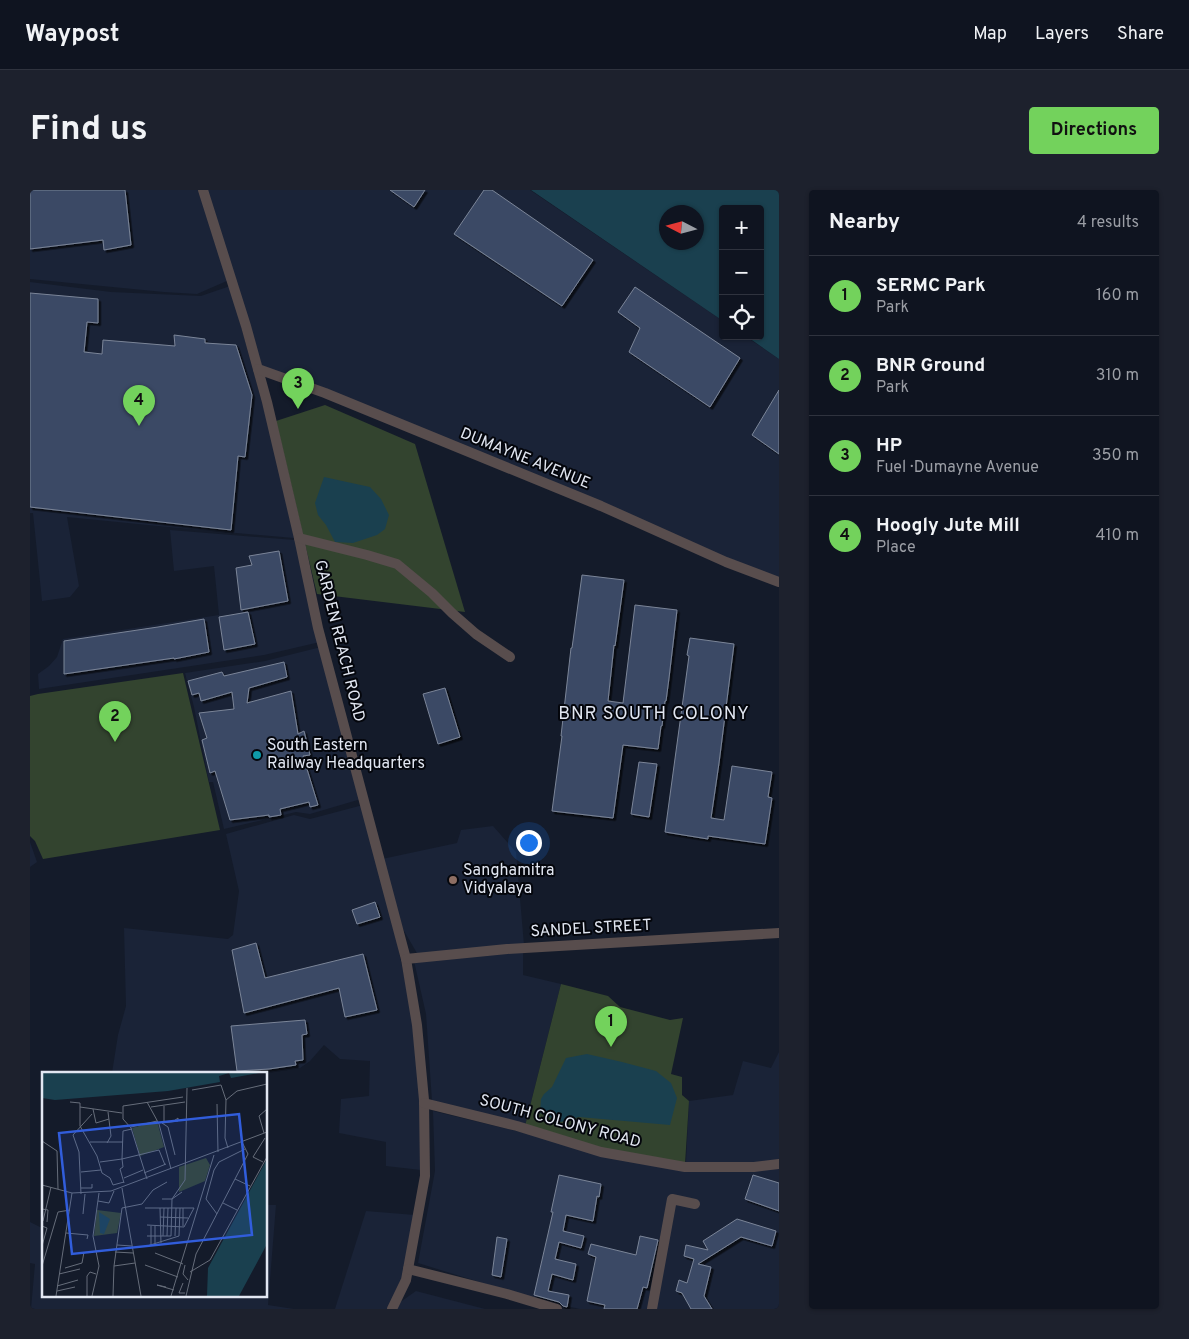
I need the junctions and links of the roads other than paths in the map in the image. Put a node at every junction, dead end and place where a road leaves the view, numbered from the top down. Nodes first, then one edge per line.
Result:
1 (203, 190) edge
2 (258, 369) junction
3 (299, 538) junction
4 (779, 582) edge
5 (510, 657) dead end
6 (779, 933) edge
7 (406, 959) junction
8 (424, 1103) junction
9 (779, 1164) edge
10 (695, 1204) dead end
11 (408, 1269) junction
12 (392, 1309) edge
13 (557, 1309) edge
14 (652, 1309) edge

1 - 2 street, GARDEN REACH ROAD
2 - 3 street, GARDEN REACH ROAD
2 - 4 street, DUMAYNE AVENUE
3 - 5 street
3 - 7 street, GARDEN REACH ROAD
6 - 7 street, SANDEL STREET
7 - 8 street, GARDEN REACH ROAD
8 - 9 street, SOUTH COLONY ROAD
8 - 11 street, GARDEN REACH ROAD
10 - 14 street
11 - 12 street, GARDEN REACH ROAD
11 - 13 street

